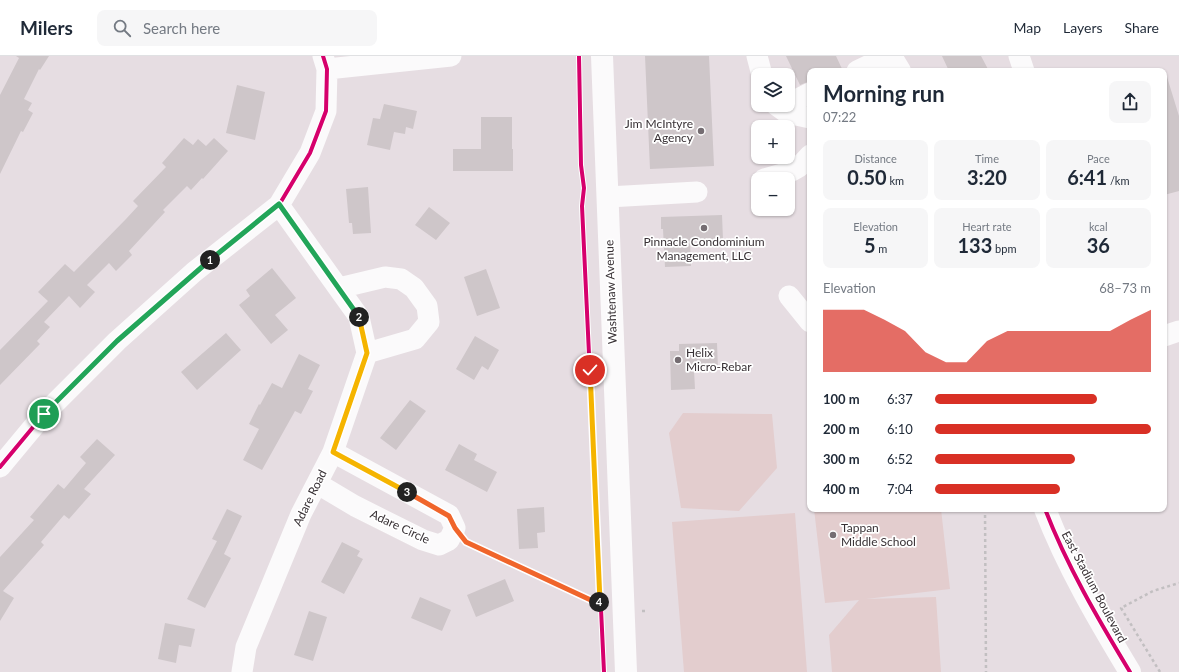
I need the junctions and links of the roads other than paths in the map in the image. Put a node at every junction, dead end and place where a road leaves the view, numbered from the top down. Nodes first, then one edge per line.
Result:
1 (451, 56) edge
2 (602, 56) edge
3 (757, 56) edge
4 (888, 56) edge
5 (892, 56) edge
6 (1019, 56) edge
7 (325, 63) edge
8 (760, 68) edge
9 (863, 68) edge
10 (898, 68) edge
11 (1023, 68) edge
12 (807, 95) edge
13 (795, 100) edge
14 (790, 112) edge
15 (807, 118) edge
16 (807, 158) edge
17 (788, 172) edge
18 (697, 192) dead end
19 (608, 197) junction
20 (279, 204) junction
21 (339, 288) junction
22 (789, 296) dead end
23 (807, 318) edge
24 (1179, 331) edge
25 (1167, 335) edge
26 (367, 353) junction
27 (333, 452) junction
28 (0, 467) edge
29 (318, 484) junction
30 (1046, 512) edge
31 (242, 672) edge
32 (626, 672) edge
33 (1130, 672) edge

1 - 7 street
2 - 19 main road, Washtenaw Avenue
3 - 8 street
4 - 9 street
5 - 10 main road
6 - 11 street
7 - 20 street
12 - 13 street
14 - 15 street
16 - 17 street
18 - 19 street
19 - 32 main road, Washtenaw Avenue
20 - 21 street
20 - 28 street
21 - 26 street
21 - 26 street
22 - 23 street
24 - 25 street
26 - 27 street, Adare Road
27 - 29 street, Adare Road
27 - 29 street, Adare Circle
29 - 31 street, Adare Road
30 - 33 main road, East Stadium Boulevard

